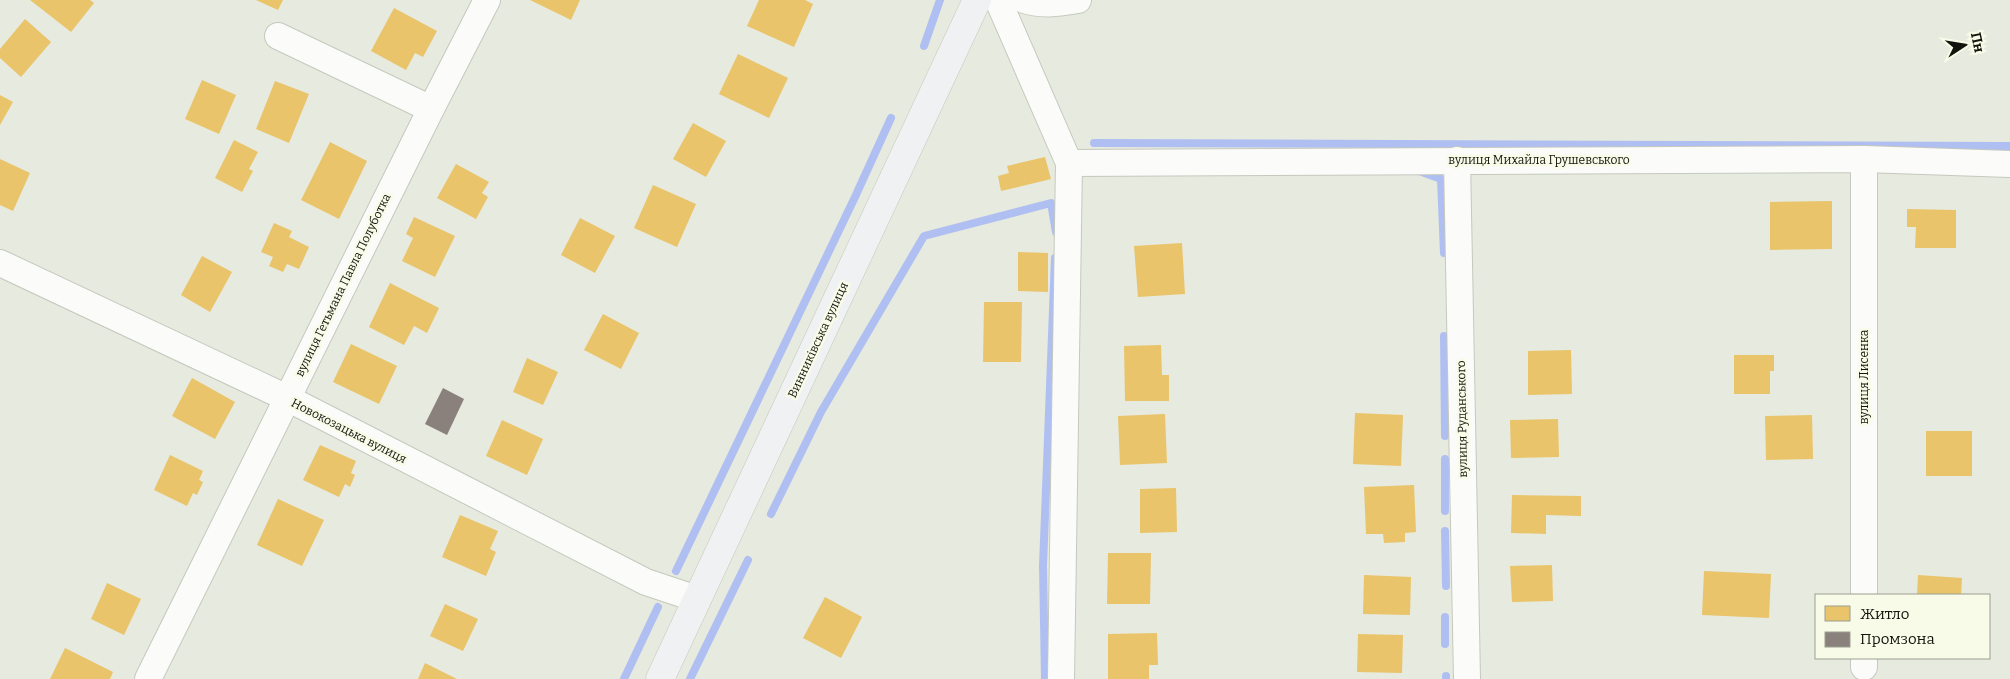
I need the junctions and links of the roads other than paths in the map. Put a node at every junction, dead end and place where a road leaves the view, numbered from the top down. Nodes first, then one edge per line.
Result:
1 (487, 0) edge
2 (977, 0) edge
3 (998, 0) edge
4 (1024, 0) edge
5 (1078, 0) edge
6 (278, 36) dead end
7 (431, 109) junction
8 (1864, 159) junction
9 (1457, 160) junction
10 (1069, 163) junction
11 (2010, 164) edge
12 (0, 263) edge
13 (287, 398) junction
14 (1864, 594) edge
15 (698, 599) junction
16 (148, 679) edge
17 (660, 679) edge
18 (1061, 679) edge
19 (1467, 679) edge

1 - 7 street, вулиця Гетьмана Павла Полуботка
2 - 15 main road, Винниківська вулиця
3 - 10 street
4 - 5 street
6 - 7 street
7 - 13 street, вулиця Гетьмана Павла Полуботка
8 - 9 street, вулиця Михайла Грушевського
8 - 11 street, вулиця Михайла Грушевського
8 - 14 street, вулиця Лисенка
9 - 10 street, вулиця Михайла Грушевського
9 - 19 street, вулиця Руданського
10 - 18 street
12 - 13 street, Новокозацька вулиця
13 - 15 street, Новокозацька вулиця
13 - 16 street, вулиця Гетьмана Павла Полуботка
15 - 17 main road, Винниківська вулиця

